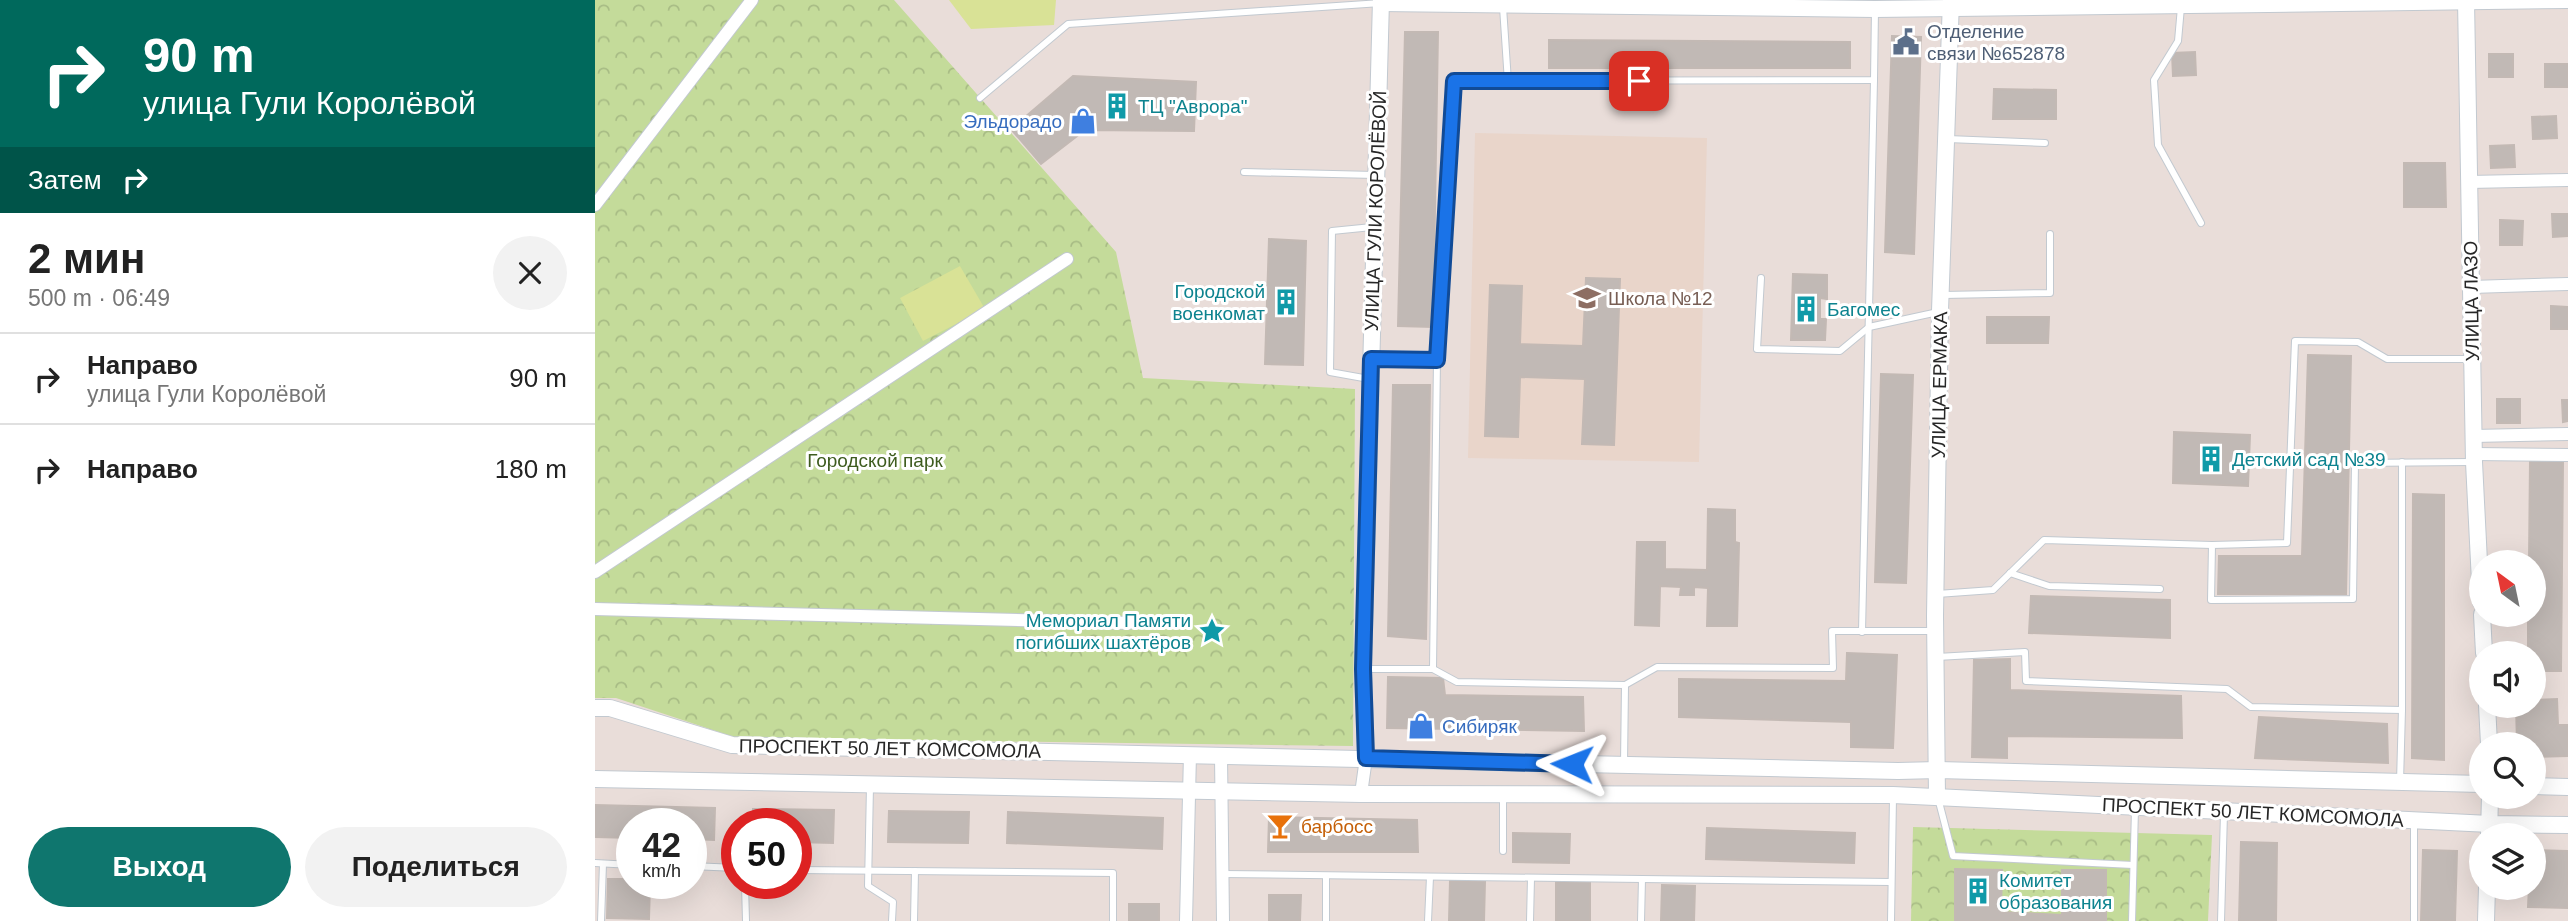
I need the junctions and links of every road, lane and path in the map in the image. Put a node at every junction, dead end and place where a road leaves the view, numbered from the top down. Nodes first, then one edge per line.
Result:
1 (752, 0) edge
2 (1381, 1) edge
3 (2389, 1) edge
4 (2466, 1) edge
5 (2568, 1) edge
6 (2228, 2) edge
7 (1632, 3) edge
8 (1998, 3) edge
9 (1503, 4) junction
10 (1951, 4) edge
11 (2181, 5) junction
12 (1866, 6) edge
13 (1874, 80) junction
14 (1508, 82) junction
15 (980, 97) dead end
16 (1946, 138) junction
17 (2045, 143) dead end
18 (1244, 172) dead end
19 (1376, 175) junction
20 (2568, 180) edge
21 (2469, 183) junction
22 (595, 205) edge
23 (2201, 223) dead end
24 (1375, 227) junction
25 (2050, 234) dead end
26 (1067, 258) dead end
27 (1761, 278) dead end
28 (2568, 284) edge
29 (2471, 287) junction
30 (1941, 295) junction
31 (1940, 312) junction
32 (1869, 327) junction
33 (1371, 359) junction
34 (2473, 359) junction
35 (1437, 360) junction
36 (1371, 380) junction
37 (2568, 434) edge
38 (2474, 436) junction
39 (2568, 455) edge
40 (2474, 458) junction
41 (2402, 462) junction
42 (2212, 545) junction
43 (2478, 550) edge
44 (595, 572) edge
45 (2010, 573) junction
46 (2160, 589) dead end
47 (1937, 594) junction
48 (595, 609) edge
49 (1129, 623) dead end
50 (1936, 631) junction
51 (1862, 632) junction
52 (1937, 657) junction
53 (1363, 669) junction
54 (1433, 669) junction
55 (1625, 685) junction
56 (595, 708) edge
57 (2402, 710) junction
58 (1190, 754) junction
59 (1221, 756) junction
60 (1366, 758) junction
61 (1623, 765) junction
62 (1938, 770) junction
63 (595, 779) edge
64 (2400, 783) junction
65 (870, 784) junction
66 (2469, 785) edge
67 (2546, 786) edge
68 (2568, 787) edge
69 (1189, 790) junction
70 (1222, 790) junction
71 (1361, 794) junction
72 (1503, 794) junction
73 (1893, 795) junction
74 (1937, 797) junction
75 (2135, 807) junction
76 (2224, 811) junction
77 (2414, 820) junction
78 (2568, 825) edge
79 (2546, 826) edge
80 (2469, 827) edge
81 (1503, 851) dead end
82 (595, 863) edge
83 (603, 864) junction
84 (616, 864) edge
85 (2133, 865) junction
86 (812, 870) edge
87 (867, 870) junction
88 (915, 871) junction
89 (1223, 874) junction
90 (1327, 876) junction
91 (1430, 877) junction
92 (1531, 878) junction
93 (1641, 879) junction
94 (1891, 882) junction
95 (745, 899) edge
96 (2487, 900) edge
97 (601, 921) edge
98 (746, 921) edge
99 (893, 921) edge
100 (914, 921) edge
101 (1113, 921) edge
102 (1186, 921) edge
103 (1223, 921) edge
104 (1326, 921) edge
105 (1428, 921) edge
106 (1530, 921) edge
107 (1641, 921) edge
108 (1891, 921) edge
109 (2132, 921) edge
110 (2221, 921) edge
111 (2414, 921) edge
112 (2486, 921) edge

1 - 22 street
2 - 9 main road
2 - 15 lane
2 - 19 main road, УЛИЦА ГУЛИ КОРОЛЁВОЙ
3 - 4 main road
3 - 6 main road
4 - 5 main road
4 - 21 main road, УЛИЦА ЛАЗО
6 - 11 main road
7 - 9 main road
7 - 12 main road
8 - 10 main road
8 - 11 main road
9 - 14 lane
10 - 12 main road
10 - 16 main road, УЛИЦА ЕРМАКА
11 - 23 lane
12 - 13 lane
13 - 14 lane
13 - 32 lane
14 - 35 lane
16 - 17 lane
16 - 30 main road, УЛИЦА ЕРМАКА
18 - 19 lane
19 - 24 main road, УЛИЦА ГУЛИ КОРОЛЁВОЙ
20 - 21 street
21 - 29 main road, УЛИЦА ЛАЗО
24 - 33 main road, УЛИЦА ГУЛИ КОРОЛЁВОЙ
24 - 36 lane
25 - 30 lane
26 - 44 street
27 - 32 lane
28 - 29 street
29 - 34 main road, УЛИЦА ЛАЗО
30 - 31 main road, УЛИЦА ЕРМАКА
31 - 32 lane
31 - 47 main road, УЛИЦА ЕРМАКА
32 - 51 lane
33 - 35 lane
33 - 36 main road, УЛИЦА ГУЛИ КОРОЛЁВОЙ
34 - 38 main road, УЛИЦА ЛАЗО
34 - 42 lane
35 - 54 lane
36 - 53 main road, УЛИЦА ГУЛИ КОРОЛЁВОЙ
37 - 38 street
38 - 40 main road, УЛИЦА ЛАЗО
39 - 40 street
40 - 41 lane
40 - 43 main road, УЛИЦА ЛАЗО
41 - 42 lane
41 - 57 lane
42 - 45 lane
45 - 46 lane
45 - 47 lane
47 - 50 main road, УЛИЦА ЕРМАКА
48 - 49 street
50 - 51 lane
50 - 52 main road, УЛИЦА ЕРМАКА
51 - 55 lane
52 - 57 lane
52 - 62 main road, УЛИЦА ЕРМАКА
53 - 54 lane
53 - 60 main road, УЛИЦА ГУЛИ КОРОЛЁВОЙ
54 - 55 lane
55 - 61 lane
56 - 58 main road, ПРОСПЕКТ 50 ЛЕТ КОМСОМОЛА
57 - 64 lane
58 - 59 main road, ПРОСПЕКТ 50 ЛЕТ КОМСОМОЛА
58 - 69 street
59 - 60 main road, ПРОСПЕКТ 50 ЛЕТ КОМСОМОЛА
59 - 70 street
60 - 61 main road, ПРОСПЕКТ 50 ЛЕТ КОМСОМОЛА
60 - 71 street
61 - 62 main road, ПРОСПЕКТ 50 ЛЕТ КОМСОМОЛА
62 - 64 main road, ПРОСПЕКТ 50 ЛЕТ КОМСОМОЛА
62 - 74 main road
63 - 65 main road, ПРОСПЕКТ 50 ЛЕТ КОМСОМОЛА
64 - 66 main road, ПРОСПЕКТ 50 ЛЕТ КОМСОМОЛА
65 - 69 main road, ПРОСПЕКТ 50 ЛЕТ КОМСОМОЛА
65 - 87 lane
67 - 68 main road
69 - 70 main road, ПРОСПЕКТ 50 ЛЕТ КОМСОМОЛА
69 - 102 street
70 - 71 main road, ПРОСПЕКТ 50 ЛЕТ КОМСОМОЛА
70 - 89 street
71 - 72 main road, ПРОСПЕКТ 50 ЛЕТ КОМСОМОЛА
72 - 73 main road, ПРОСПЕКТ 50 ЛЕТ КОМСОМОЛА
72 - 81 lane
73 - 74 main road, ПРОСПЕКТ 50 ЛЕТ КОМСОМОЛА
73 - 94 lane
74 - 75 main road, ПРОСПЕКТ 50 ЛЕТ КОМСОМОЛА
74 - 85 lane
75 - 76 main road, ПРОСПЕКТ 50 ЛЕТ КОМСОМОЛА
75 - 85 lane
76 - 77 main road, ПРОСПЕКТ 50 ЛЕТ КОМСОМОЛА
76 - 110 lane
77 - 80 main road, ПРОСПЕКТ 50 ЛЕТ КОМСОМОЛА
77 - 111 lane
78 - 79 main road, ПРОСПЕКТ 50 ЛЕТ КОМСОМОЛА
82 - 83 lane
83 - 84 lane
83 - 97 lane
85 - 109 lane
86 - 87 lane
87 - 88 lane
87 - 99 lane
88 - 100 lane
88 - 101 lane
89 - 90 lane
89 - 103 street
90 - 91 lane
90 - 104 lane
91 - 92 lane
91 - 105 lane
92 - 93 lane
92 - 106 lane
93 - 94 lane
93 - 107 lane
94 - 108 lane
95 - 98 lane
96 - 112 main road

